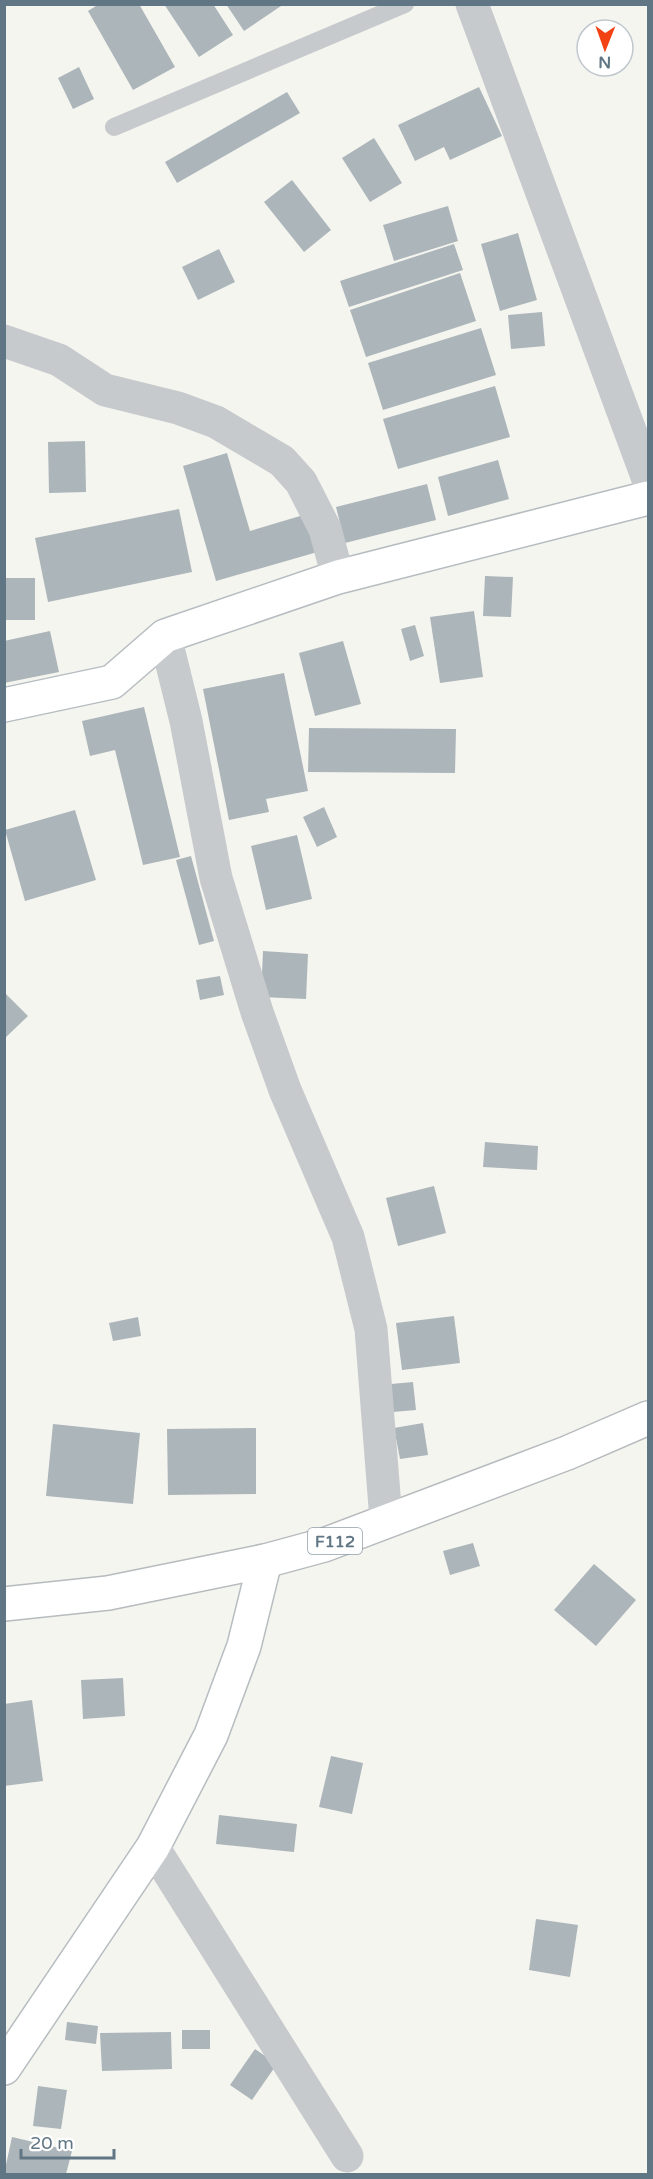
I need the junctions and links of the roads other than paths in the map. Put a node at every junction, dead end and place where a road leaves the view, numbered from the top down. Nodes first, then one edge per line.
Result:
1 (405, 4) edge
2 (472, 4) edge
3 (114, 128) dead end
4 (4, 340) edge
5 (648, 479) edge
6 (648, 498) edge
7 (338, 577) junction
8 (165, 636) junction
9 (4, 705) edge
10 (648, 1418) edge
11 (386, 1520) junction
12 (265, 1561) junction
13 (4, 1604) edge
14 (153, 1847) junction
15 (4, 2068) edge
16 (346, 2157) dead end

1 - 3 lane
2 - 5 street
4 - 7 street
6 - 7 street
7 - 8 street
8 - 9 street
8 - 11 street
10 - 11 street, F112
11 - 12 street, F112
12 - 13 street, F112
12 - 14 street
14 - 15 street
14 - 16 street

